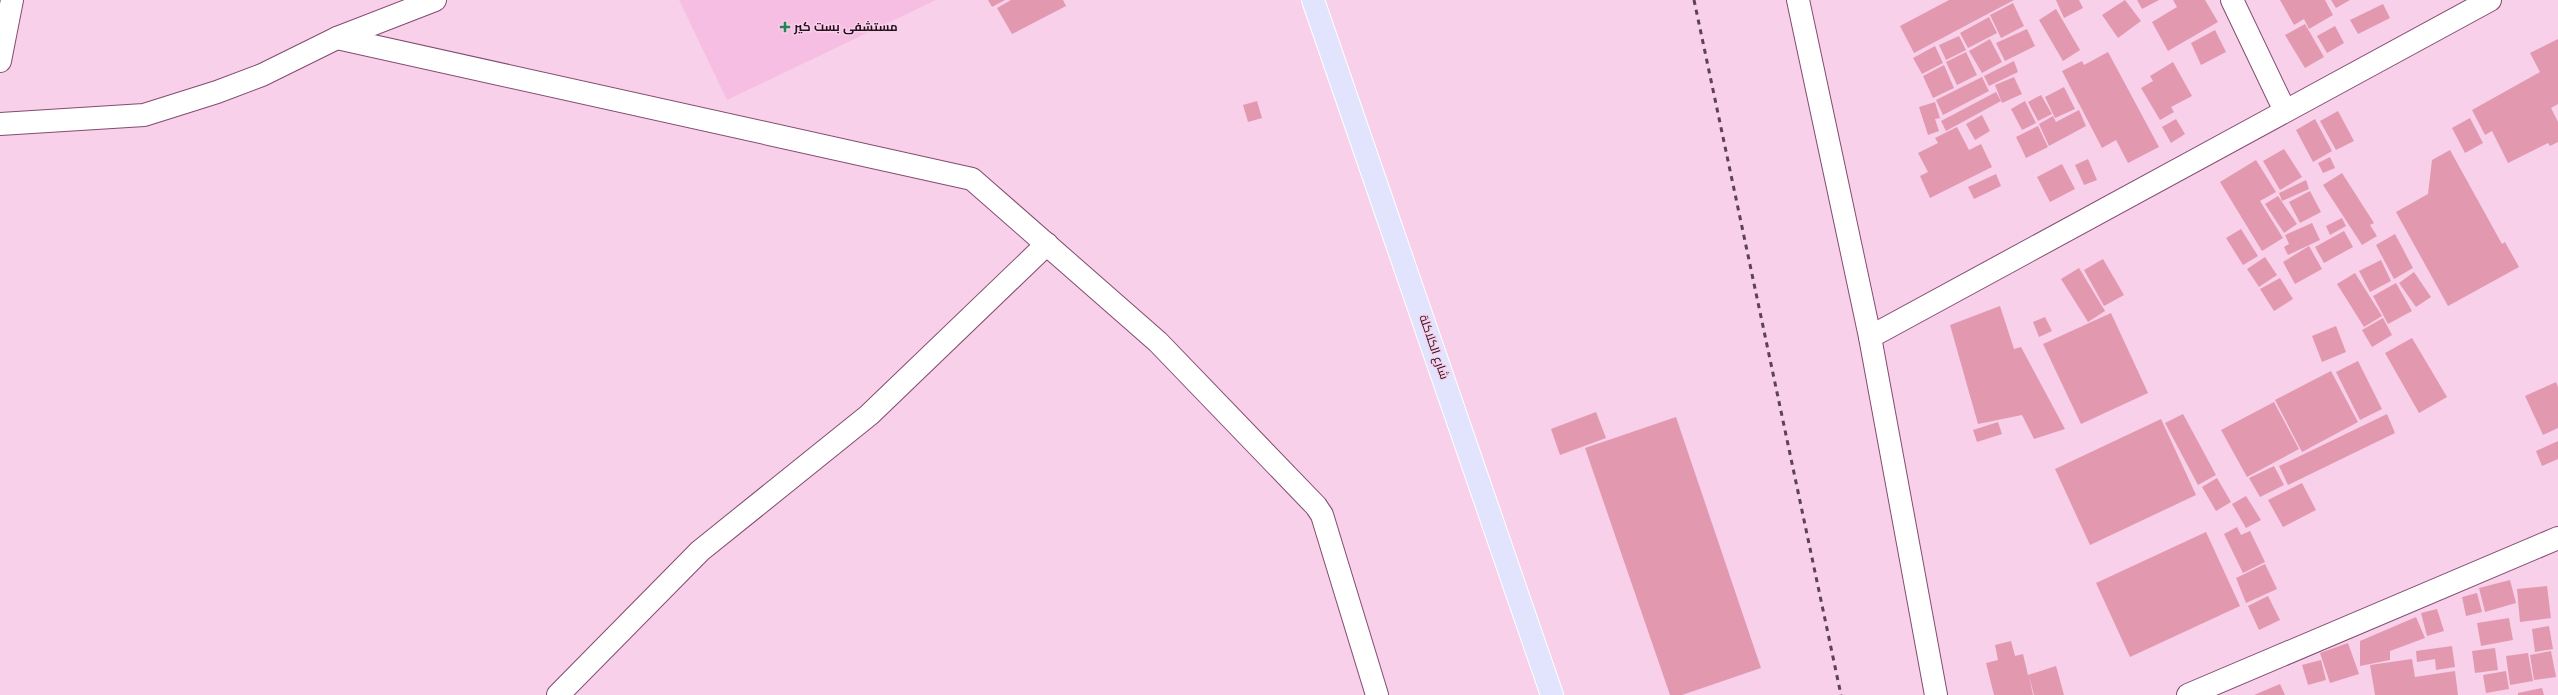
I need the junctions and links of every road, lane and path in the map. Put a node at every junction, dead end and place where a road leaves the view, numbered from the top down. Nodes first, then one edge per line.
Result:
1 (12, 0) edge
2 (436, 0) edge
3 (1313, 0) edge
4 (1798, 0) edge
5 (2232, 0) edge
6 (2490, 0) edge
7 (337, 38) junction
8 (0, 61) edge
9 (2285, 111) junction
10 (0, 124) edge
11 (1047, 244) junction
12 (1870, 337) junction
13 (2558, 538) edge
14 (558, 695) edge
15 (1377, 695) edge
16 (1552, 695) edge
17 (1936, 695) edge
18 (2188, 695) edge

1 - 8 street
2 - 7 street
3 - 16 main road, شارع الكلاكلة
4 - 12 street
5 - 9 street
6 - 9 street
7 - 10 street
7 - 11 street
9 - 12 street
11 - 14 street
11 - 15 street
12 - 17 street
13 - 18 street

